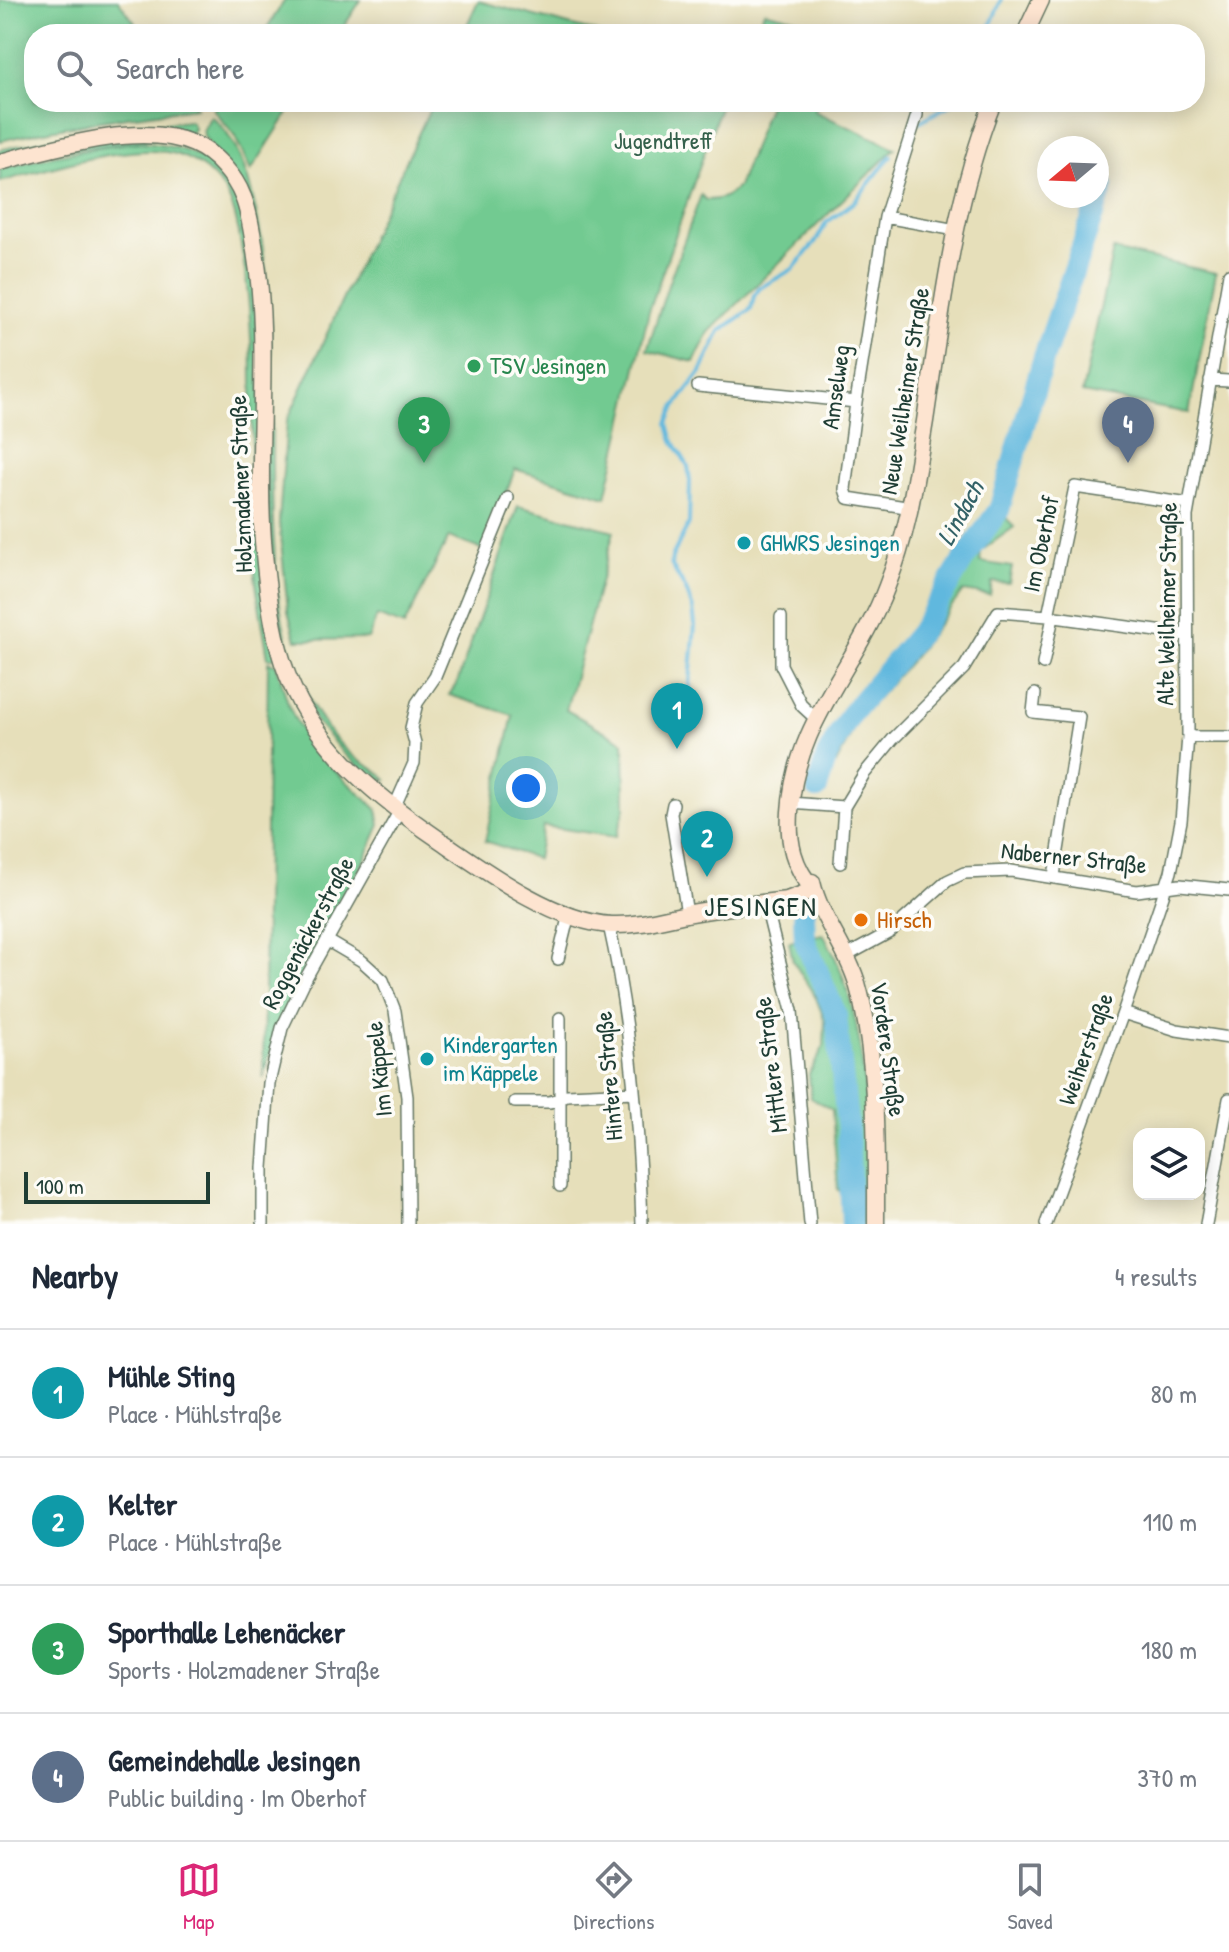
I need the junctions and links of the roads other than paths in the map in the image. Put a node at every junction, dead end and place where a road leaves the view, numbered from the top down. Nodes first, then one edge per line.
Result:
1 (1041, 0) edge
2 (1030, 24) edge
3 (917, 112) edge
4 (990, 112) edge
5 (0, 162) edge
6 (885, 217) junction
7 (956, 230) junction
8 (1229, 274) edge
9 (1210, 380) junction
10 (1229, 381) edge
11 (698, 386) dead end
12 (856, 402) junction
13 (508, 498) dead end
14 (1189, 504) junction
15 (912, 508) junction
16 (781, 617) dead end
17 (1050, 617) junction
18 (1186, 635) junction
19 (1043, 664) dead end
20 (1035, 694) dead end
21 (815, 718) junction
22 (1188, 737) junction
23 (1229, 737) edge
24 (790, 803) junction
25 (673, 804) dead end
26 (844, 807) junction
27 (396, 810) junction
28 (840, 863) dead end
29 (1054, 876) junction
30 (1166, 887) junction
31 (814, 890) junction
32 (1229, 890) edge
33 (765, 902) junction
34 (569, 914) junction
35 (687, 914) junction
36 (609, 925) junction
37 (328, 941) junction
38 (846, 956) junction
39 (558, 959) dead end
40 (1123, 1013) junction
41 (560, 1018) dead end
42 (1229, 1038) edge
43 (634, 1092) junction
44 (559, 1099) junction
45 (1229, 1099) edge
46 (515, 1102) dead end
47 (560, 1186) dead end
48 (263, 1224) edge
49 (408, 1224) edge
50 (642, 1224) edge
51 (810, 1224) edge
52 (876, 1224) edge
53 (1046, 1224) edge
54 (1206, 1224) edge

1 - 2 street
3 - 6 street, Amselweg
4 - 7 street, Neue Weilheimer Straße
5 - 27 street, Holzmadener Straße
6 - 7 street
6 - 12 street, Amselweg
7 - 15 street, Neue Weilheimer Straße
8 - 9 street, Alte Weilheimer Straße
9 - 10 street
9 - 14 street, Alte Weilheimer Straße
11 - 12 street
12 - 15 street, Amselweg
13 - 27 street
14 - 17 street, Im Oberhof
14 - 18 street, Alte Weilheimer Straße
15 - 21 street, Neue Weilheimer Straße
16 - 21 street
17 - 18 street
17 - 19 street
17 - 26 street, Im Oberhof
18 - 22 street, Alte Weilheimer Straße
20 - 29 street
21 - 24 street, Neue Weilheimer Straße
22 - 23 street
22 - 30 street, Alte Weilheimer Straße
24 - 26 street
24 - 31 street, Neue Weilheimer Straße
25 - 35 street
26 - 28 street, Im Oberhof
27 - 34 street, Holzmadener Straße
27 - 37 street, Roggenäckerstraße
29 - 30 street, Naberner Straße
29 - 38 street, Naberner Straße
30 - 32 street, Naberner Straße
30 - 40 street, Weiherstraße
31 - 33 street
31 - 38 street, Vordere Straße
33 - 35 street
33 - 51 street, Mittlere Straße
34 - 36 street, Holzmadener Straße
34 - 39 street
35 - 36 street
36 - 43 street, Hintere Straße
37 - 48 street, Roggenäckerstraße
37 - 49 street, Im Käppele
38 - 52 street, Vordere Straße
40 - 42 street
40 - 53 street, Weiherstraße
41 - 44 street
43 - 44 street
43 - 50 street, Hintere Straße
44 - 46 street
44 - 47 street
45 - 54 street

